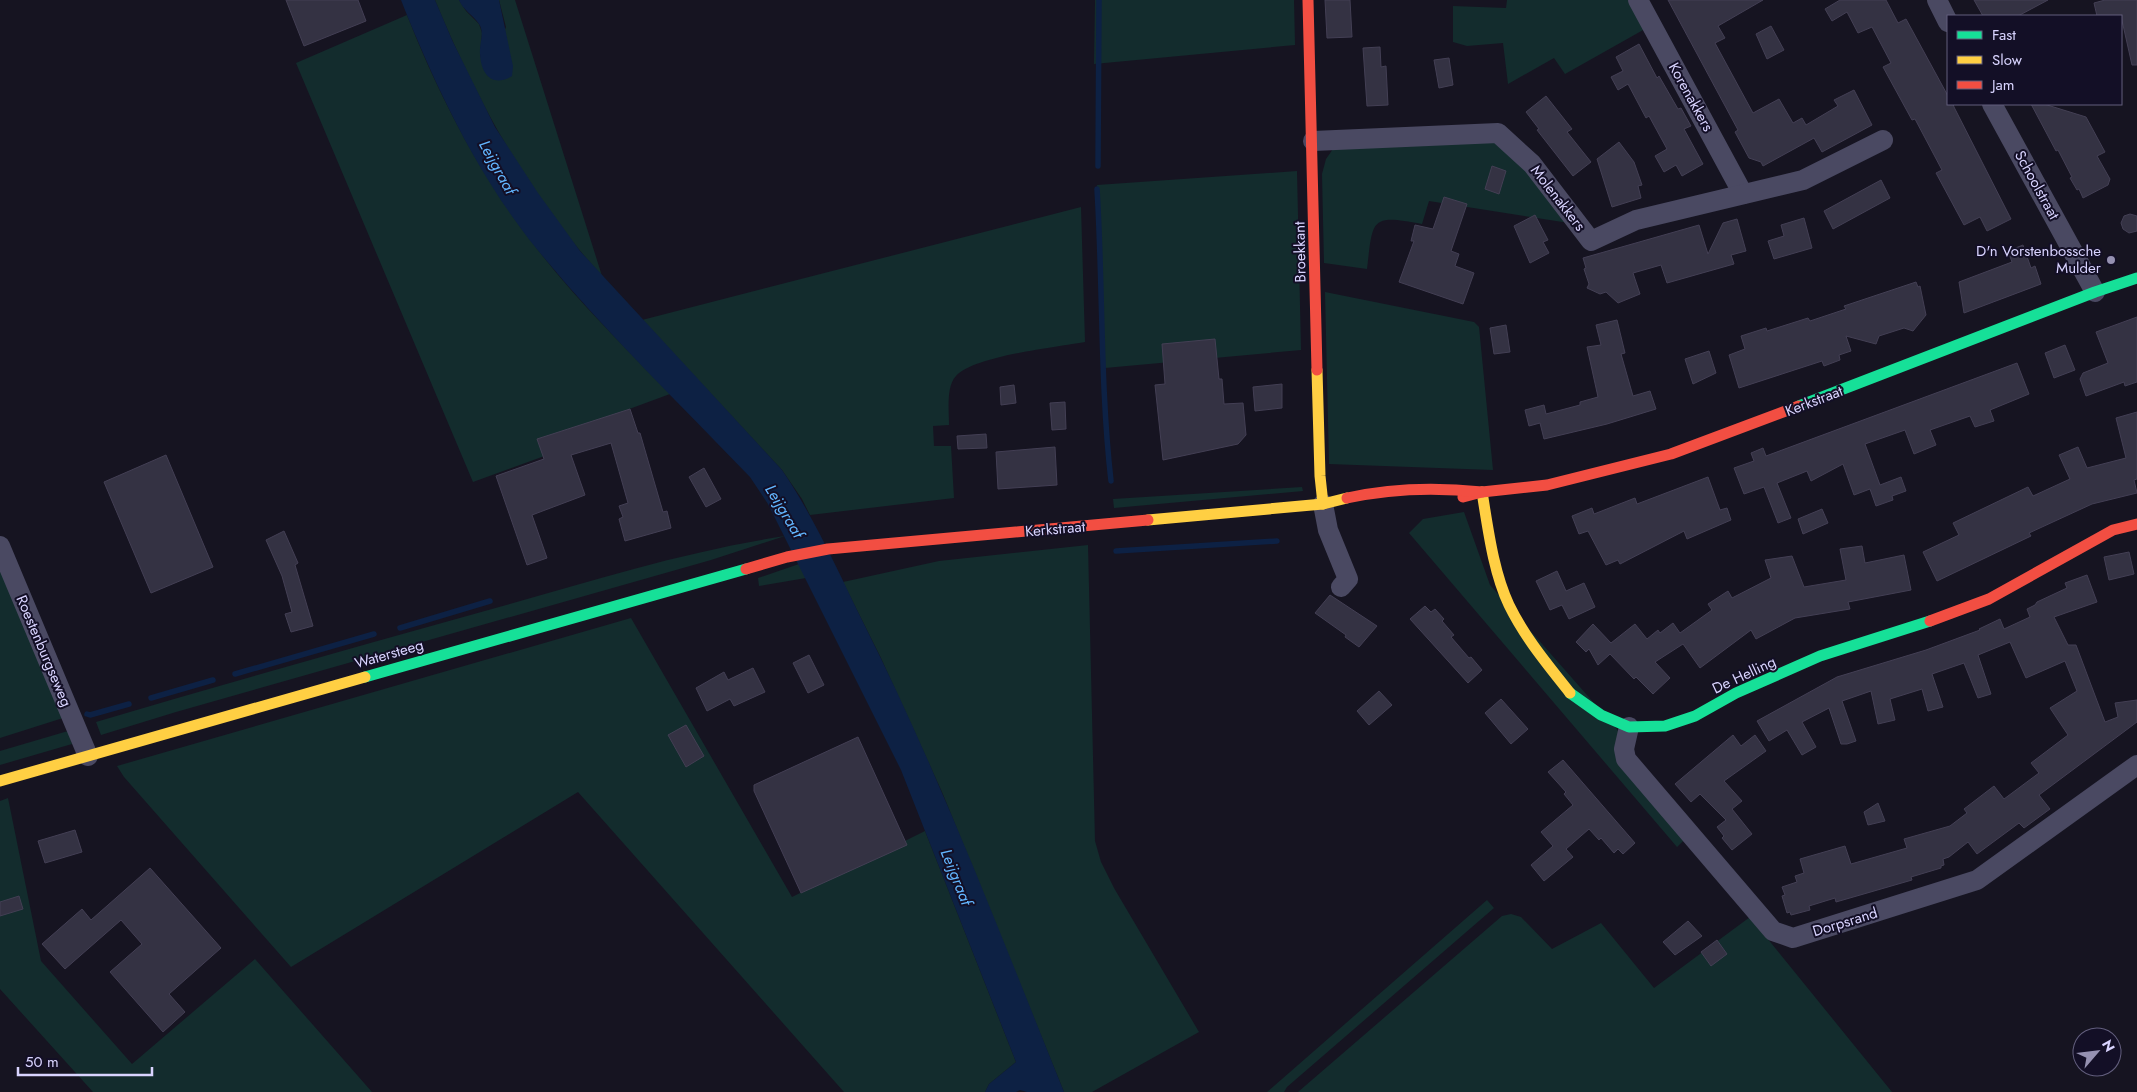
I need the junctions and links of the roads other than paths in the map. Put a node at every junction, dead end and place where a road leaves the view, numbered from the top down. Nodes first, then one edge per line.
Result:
1 (1308, 0) edge
2 (1638, 0) edge
3 (1937, 0) edge
4 (1947, 20) edge
5 (1993, 105) edge
6 (1883, 140) dead end
7 (1313, 141) junction
8 (1744, 194) junction
9 (2137, 278) edge
10 (2095, 292) junction
11 (1482, 492) junction
12 (1442, 501) dead end
13 (1323, 504) junction
14 (1356, 510) dead end
15 (2137, 524) edge
16 (0, 546) edge
17 (787, 557) joint
18 (1342, 587) dead end
19 (1629, 726) junction
20 (88, 756) junction
21 (2137, 765) edge
22 (0, 781) edge

1 - 7 street, Broekkant
2 - 8 street, Korenakkers
3 - 4 street
5 - 10 street, Schoolstraat
6 - 8 street, Molenakkers
7 - 8 street, Molenakkers
7 - 13 street, Broekkant
9 - 10 street, Kerkstraat
10 - 11 street, Kerkstraat
11 - 12 street, Kerkstraat
11 - 13 street, Kerkstraat
11 - 19 street, De Helling
13 - 14 street, Kerkstraat
13 - 17 street, Kerkstraat
13 - 18 street
15 - 19 street, De Helling
16 - 20 street, Roestenburgseweg
17 - 20 street, Watersteeg
19 - 21 street, Dorpsrand
20 - 22 street, Watersteeg

